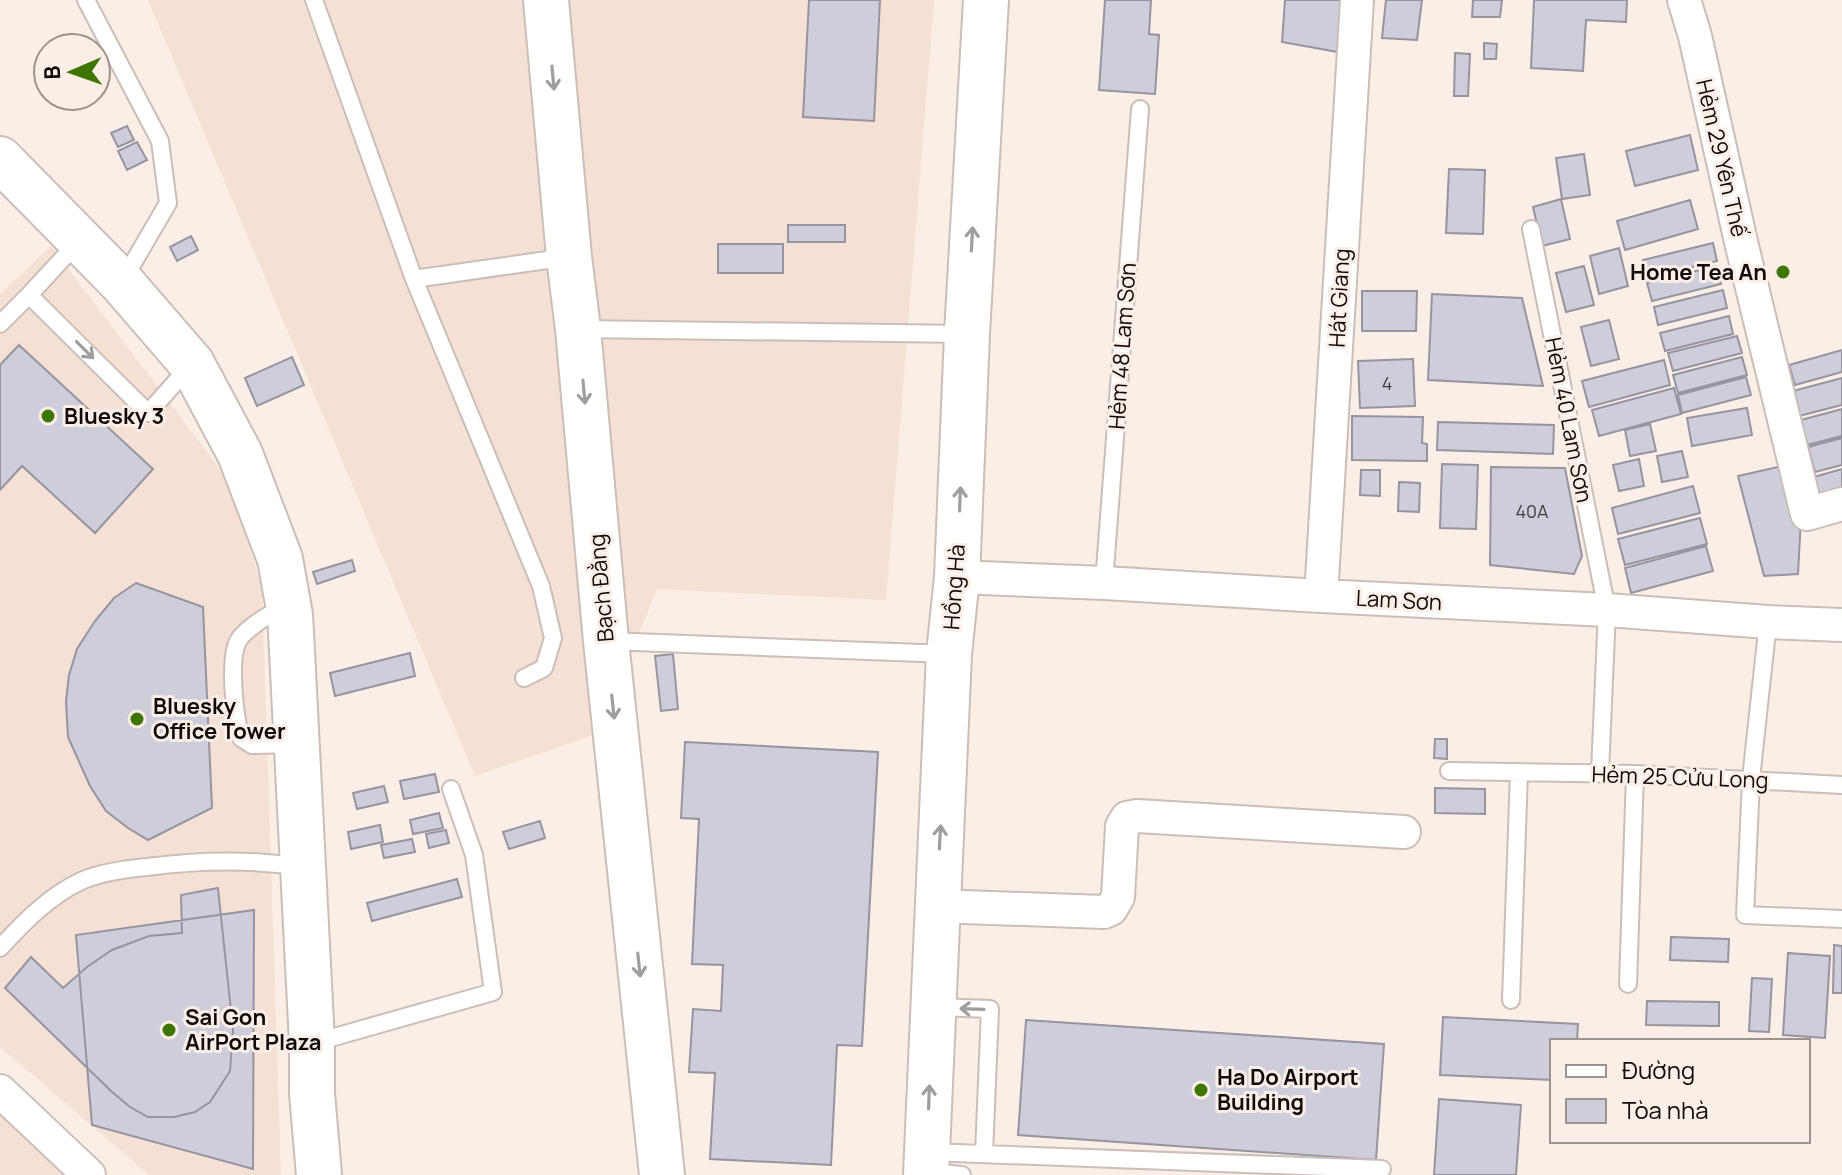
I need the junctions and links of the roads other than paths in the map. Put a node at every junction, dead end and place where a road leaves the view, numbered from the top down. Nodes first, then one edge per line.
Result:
1 (86, 0) edge
2 (314, 0) edge
3 (546, 0) edge
4 (986, 0) edge
5 (1357, 0) edge
6 (1684, 0) edge
7 (1140, 109) dead end
8 (0, 159) edge
9 (1531, 229) dead end
10 (79, 241) junction
11 (569, 257) junction
12 (414, 279) junction
13 (122, 283) junction
14 (29, 295) junction
15 (0, 324) edge
16 (578, 329) junction
17 (967, 334) junction
18 (192, 364) junction
19 (1842, 504) edge
20 (957, 577) junction
21 (1104, 583) junction
22 (1321, 596) junction
23 (288, 603) junction
24 (1607, 610) junction
25 (1768, 622) junction
26 (1842, 625) edge
27 (606, 641) junction
28 (949, 654) junction
29 (524, 678) dead end
30 (296, 744) junction
31 (1449, 771) dead end
32 (1519, 772) junction
33 (1600, 773) junction
34 (1635, 774) junction
35 (1751, 779) junction
36 (1842, 785) edge
37 (451, 789) dead end
38 (1404, 832) dead end
39 (303, 867) junction
40 (936, 906) junction
41 (1842, 919) edge
42 (0, 948) edge
43 (1628, 984) dead end
44 (1511, 1000) dead end
45 (932, 1007) junction
46 (312, 1043) junction
47 (0, 1091) edge
48 (984, 1154) junction
49 (935, 1168) edge
50 (1382, 1169) dead end
51 (89, 1175) edge
52 (319, 1175) edge
53 (662, 1175) edge

1 - 13 lane
2 - 12 lane
3 -> 11 main road, Bạch Đằng
17 -> 4 main road, Hồng Hà
5 - 22 street, Hát Giang
6 - 19 street, Hẻm 29 Yên Thế
7 - 21 lane, Hẻm 48 Lam Sơn
8 - 10 main road
9 - 24 lane, Hẻm 40 Lam Sơn
10 - 13 main road
10 - 14 lane
11 - 12 lane
11 - 16 main road, Bạch Đằng
12 - 29 lane
13 - 18 main road
14 - 15 lane
14 -> 18 lane
16 - 17 lane
16 -> 27 main road, Bạch Đằng
20 -> 17 main road, Hồng Hà
18 - 23 main road
20 - 21 street, Lam Sơn
20 - 28 main road, Hồng Hà
21 - 22 street, Lam Sơn
22 - 24 street, Lam Sơn
23 - 30 main road
23 - 30 lane
24 - 25 street, Lam Sơn
24 - 33 lane, Hẻm 40 Lam Sơn
25 - 26 street, Lam Sơn
25 - 35 lane
27 - 28 lane
27 -> 53 main road, Bạch Đằng
40 -> 28 main road, Hồng Hà
30 - 39 main road
31 - 32 lane, Hẻm 25 Cửu Long
32 - 33 lane, Hẻm 25 Cửu Long
32 - 44 lane
33 - 34 lane, Hẻm 25 Cửu Long
34 - 35 lane, Hẻm 25 Cửu Long
34 - 43 lane
35 - 36 lane, Hẻm 25 Cửu Long
35 - 41 lane
37 - 46 lane
38 - 40 street
39 - 42 lane
39 - 46 main road
40 - 45 main road, Hồng Hà
48 -> 45 lane
49 -> 45 main road, Hồng Hà
46 - 52 main road
47 - 51 street
48 - 49 lane
48 - 50 lane

